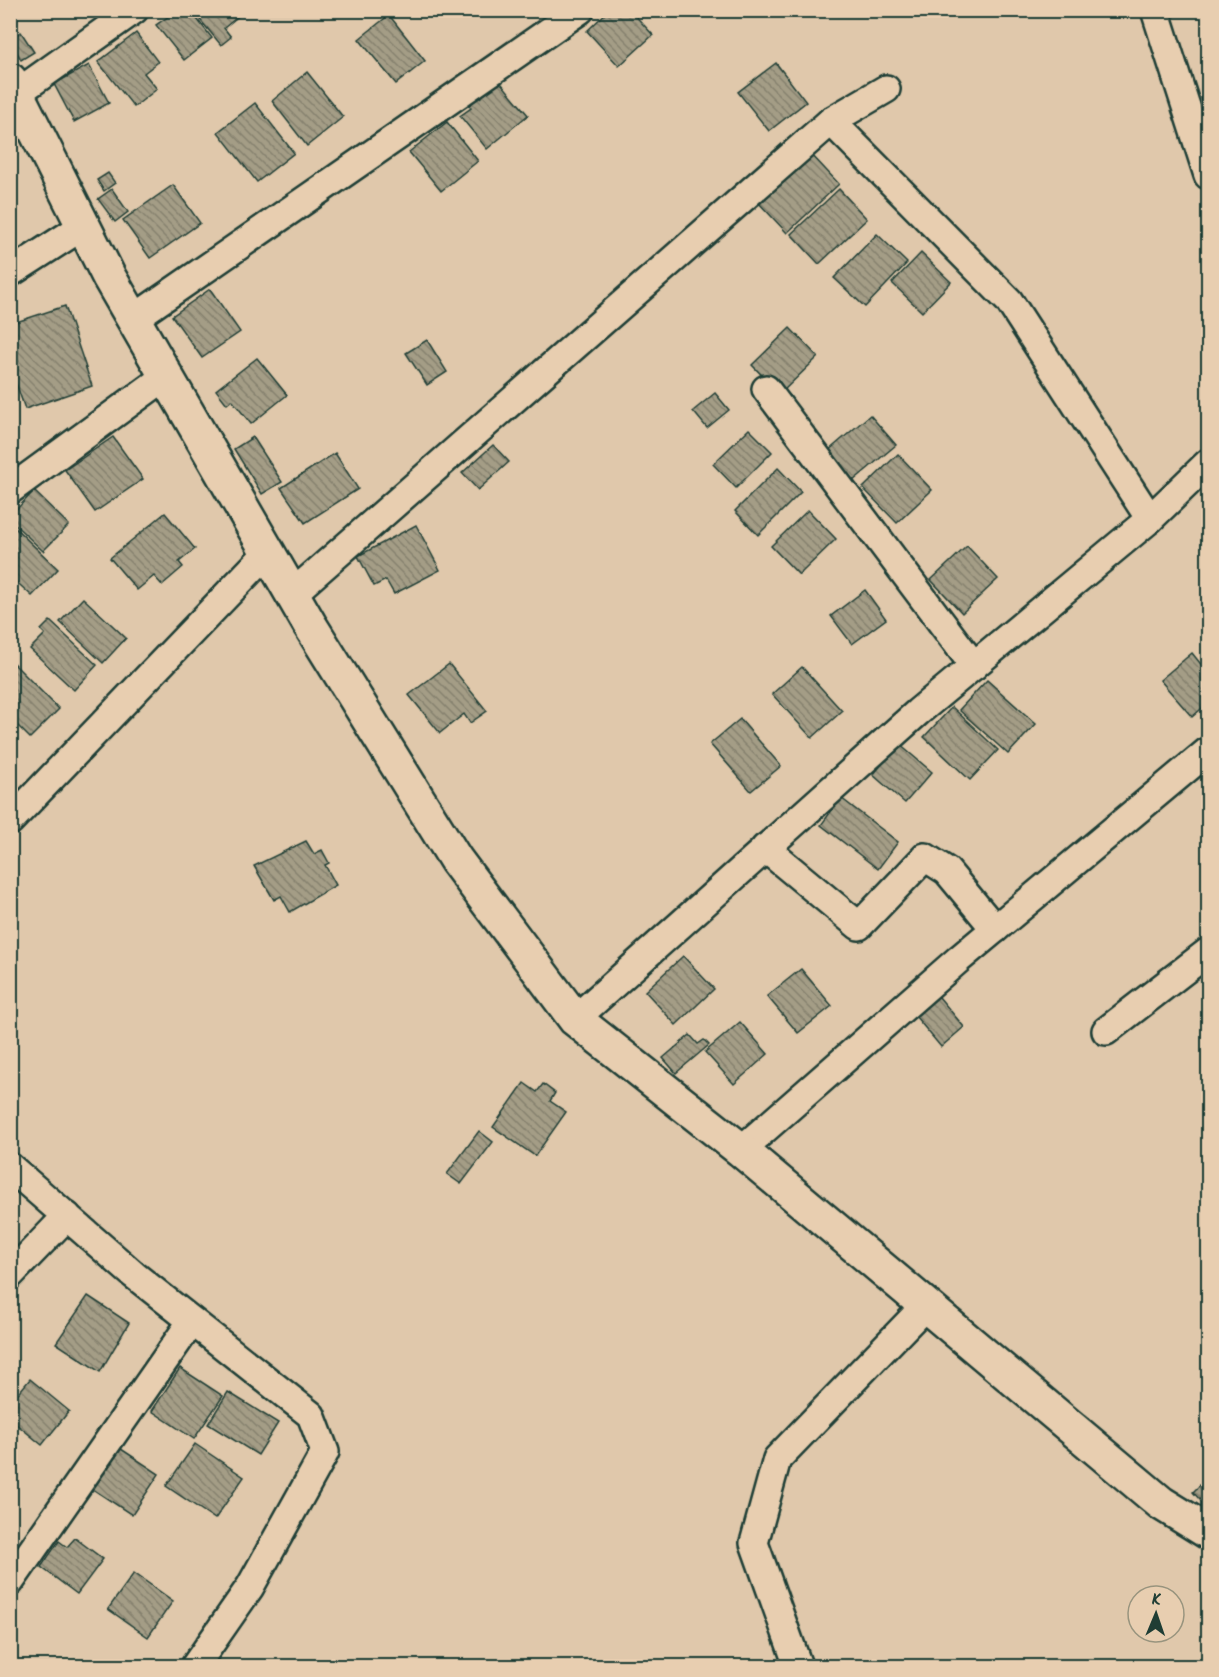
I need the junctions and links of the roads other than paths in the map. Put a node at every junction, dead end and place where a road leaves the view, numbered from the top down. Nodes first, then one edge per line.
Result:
1 (134, 10) edge
2 (580, 10) edge
3 (1155, 10) edge
4 (14, 87) edge
5 (886, 89) dead end
6 (831, 121) junction
7 (1209, 175) edge
8 (83, 226) junction
9 (10, 273) edge
10 (133, 319) junction
11 (166, 376) junction
12 (766, 389) dead end
13 (1209, 463) edge
14 (10, 490) edge
15 (1150, 519) junction
16 (268, 552) junction
17 (292, 594) junction
18 (974, 666) junction
19 (1209, 751) edge
20 (10, 821) edge
21 (765, 848) junction
22 (995, 929) junction
23 (1209, 952) edge
24 (575, 1019) junction
25 (1106, 1031) dead end
26 (741, 1150) junction
27 (10, 1167) edge
28 (67, 1216) junction
29 (10, 1275) edge
30 (926, 1305) junction
31 (192, 1321) junction
32 (1209, 1532) edge
33 (10, 1582) edge
34 (195, 1666) edge
35 (798, 1666) edge

1 - 4 street
2 - 10 street
3 - 7 street
4 - 8 street
5 - 6 street
6 - 15 street
6 - 17 street
8 - 9 street
8 - 10 street
10 - 11 street
11 - 14 street
11 - 16 street
12 - 18 street
13 - 15 street
15 - 18 street
16 - 17 street
16 - 20 street
17 - 24 street
18 - 21 street
19 - 22 street
21 - 22 street
21 - 24 street
22 - 26 street
23 - 25 street
24 - 26 street
26 - 30 street
27 - 28 street
28 - 29 street
28 - 31 street
30 - 32 street
30 - 35 street
31 - 33 street
31 - 34 street

